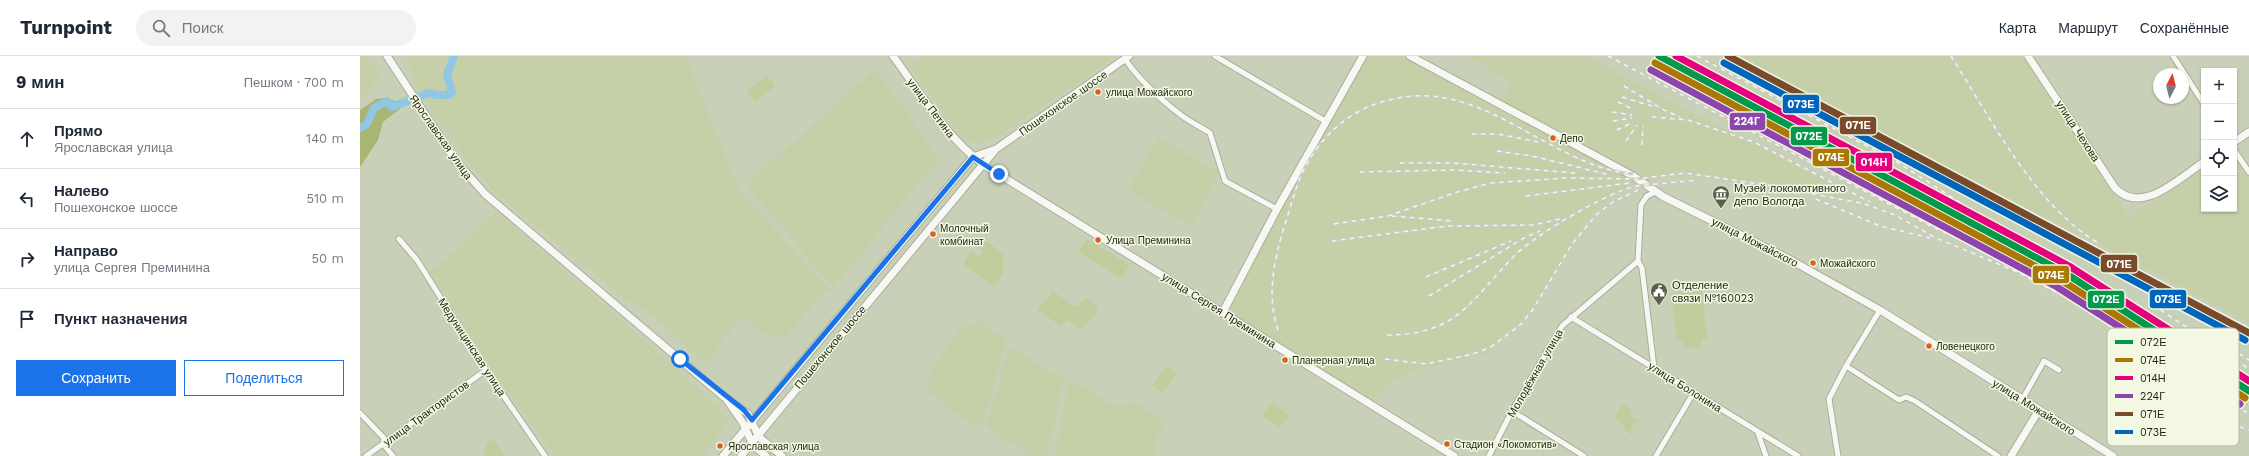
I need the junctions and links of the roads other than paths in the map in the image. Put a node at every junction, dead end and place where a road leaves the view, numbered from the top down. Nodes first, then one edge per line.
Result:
1 (387, 56) edge
2 (893, 56) edge
3 (1215, 56) edge
4 (1363, 56) edge
5 (1410, 56) edge
6 (2028, 56) edge
7 (2173, 56) edge
8 (1127, 57) edge
9 (2201, 99) edge
10 (1325, 121) junction
11 (2249, 132) edge
12 (2237, 140) edge
13 (996, 149) junction
14 (2237, 154) edge
15 (973, 157) junction
16 (984, 164) junction
17 (2201, 164) edge
18 (2249, 172) edge
19 (1655, 192) junction
20 (1277, 209) junction
21 (910, 232) junction
22 (399, 239) dead end
23 (920, 240) junction
24 (1638, 261) junction
25 (1880, 310) junction
26 (1223, 312) junction
27 (1572, 317) junction
28 (1846, 366) junction
29 (1654, 368) junction
30 (486, 370) junction
31 (2059, 370) dead end
32 (1694, 392) junction
33 (724, 396) junction
34 (2022, 400) junction
35 (766, 403) junction
36 (2039, 410) junction
37 (777, 411) junction
38 (1512, 411) junction
39 (360, 413) edge
40 (752, 420) junction
41 (746, 428) junction
42 (1758, 433) junction
43 (758, 434) junction
44 (752, 442) junction
45 (383, 444) junction
46 (729, 448) junction
47 (1494, 448) junction
48 (366, 456) edge
49 (393, 456) edge
50 (545, 456) edge
51 (723, 456) edge
52 (740, 456) edge
53 (766, 456) edge
54 (782, 456) edge
55 (1454, 456) edge
56 (1489, 456) edge
57 (1496, 456) edge
58 (1584, 456) edge
59 (1656, 456) edge
60 (1766, 456) edge
61 (1798, 456) edge
62 (1838, 456) edge
63 (1998, 456) edge
64 (2011, 456) edge
65 (2113, 456) edge

1 - 33 street, Ярославская улица
2 - 15 street, улица Петина
3 - 10 street
4 - 10 street
5 - 19 street, улица Можайского
6 - 17 street, улица Чехова
7 - 9 street
8 - 13 street, Пошехонское шоссе
8 - 20 street
10 - 20 street
11 - 12 street
13 - 15 street, Пошехонское шоссе
13 - 16 street, Пошехонское шоссе
14 - 18 street
15 - 16 street
15 - 21 street, Пошехонское шоссе
16 - 23 street, Пошехонское шоссе
16 - 26 street, улица Сергея Преминина
19 - 24 street
19 - 25 street, улица Можайского
20 - 26 street
21 - 23 street
21 - 35 street, Пошехонское шоссе
22 - 30 street, Медуницинская улица
23 - 37 street, Пошехонское шоссе
24 - 27 street, Молодёжная улица
24 - 29 street
25 - 28 street
25 - 34 street, улица Можайского
26 - 55 street, улица Сергея Преминина
27 - 29 street, улица Болонина
27 - 38 street, Молодёжная улица
28 - 62 street
28 - 63 street
29 - 32 street, улица Болонина
30 - 45 street, улица Трактористов
30 - 50 street, Медуницинская улица
31 - 34 street
32 - 42 street, улица Болонина
32 - 59 street
33 - 40 street, Ярославская улица
33 - 41 street, Ярославская улица
34 - 36 street, улица Можайского
35 - 37 street
35 - 40 street, Пошехонское шоссе
36 - 64 street
36 - 65 street, улица Можайского
37 - 43 street, Пошехонское шоссе
38 - 47 street, Молодёжная улица
38 - 58 street
39 - 45 street
40 - 41 street, Пошехонское шоссе
40 - 43 street, Ярославская улица
41 - 44 street, Ярославская улица
41 - 46 street, Пошехонское шоссе
42 - 60 street
42 - 61 street, улица Болонина
43 - 44 street, Пошехонское шоссе
43 - 54 street, Ярославская улица
44 - 52 street, Пошехонское шоссе
44 - 53 street, Ярославская улица
45 - 48 street, улица Трактористов
45 - 49 street
46 - 51 street, Пошехонское шоссе
46 - 52 street
47 - 56 street, Молодёжная улица
47 - 57 street

